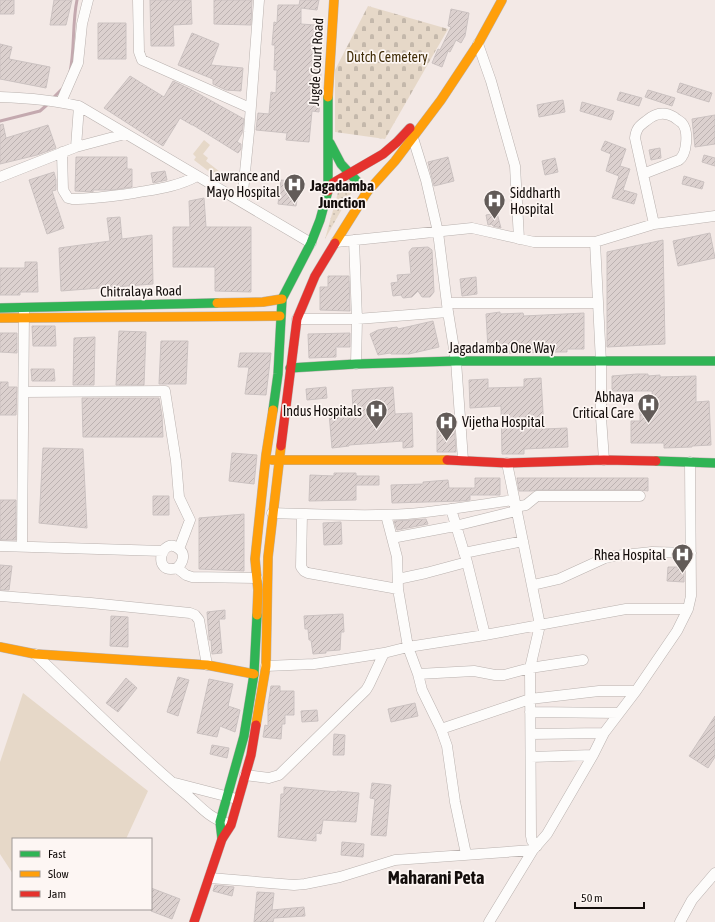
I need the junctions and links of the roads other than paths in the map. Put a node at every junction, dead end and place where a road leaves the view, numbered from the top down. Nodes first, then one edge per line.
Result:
1 (88, 0) edge
2 (138, 0) edge
3 (259, 0) edge
4 (334, 0) edge
5 (492, 0) edge
6 (502, 0) edge
7 (478, 44) junction
8 (0, 97) edge
9 (61, 102) junction
10 (79, 106) junction
11 (250, 108) junction
12 (327, 125) junction
13 (125, 134) junction
14 (414, 138) junction
15 (76, 146) junction
16 (62, 152) junction
17 (347, 173) junction
18 (643, 174) junction
19 (197, 176) junction
20 (0, 177) edge
21 (328, 191) junction
22 (367, 192) junction
23 (242, 202) junction
24 (715, 216) edge
25 (654, 224) junction
26 (438, 232) junction
27 (519, 239) junction
28 (354, 240) junction
29 (311, 242) junction
30 (336, 242) junction
31 (595, 242) junction
32 (282, 299) junction
33 (598, 303) junction
34 (447, 307) junction
35 (0, 308) edge
36 (24, 313) junction
37 (280, 316) junction
38 (0, 318) edge
39 (297, 318) junction
40 (357, 319) junction
41 (456, 361) junction
42 (715, 361) edge
43 (601, 362) junction
44 (356, 364) junction
45 (290, 368) junction
46 (24, 392) junction
47 (266, 449) junction
48 (280, 450) junction
49 (265, 460) junction
50 (462, 460) junction
51 (604, 460) junction
52 (280, 461) junction
53 (690, 462) junction
54 (507, 463) junction
55 (715, 463) edge
56 (640, 496) dead end
57 (515, 506) junction
58 (451, 509) junction
59 (272, 513) junction
60 (302, 514) junction
61 (386, 514) junction
62 (455, 526) junction
63 (392, 538) junction
64 (523, 541) junction
65 (0, 546) edge
66 (22, 546) junction
67 (179, 549) junction
68 (163, 551) junction
69 (691, 553) junction
70 (466, 558) junction
71 (177, 568) junction
72 (257, 578) junction
73 (398, 584) junction
74 (533, 585) junction
75 (0, 596) edge
76 (688, 609) junction
77 (540, 625) junction
78 (485, 635) junction
79 (0, 647) edge
80 (408, 647) junction
81 (384, 653) junction
82 (35, 654) junction
83 (583, 660) dead end
84 (207, 666) junction
85 (266, 666) junction
86 (530, 668) junction
87 (254, 674) junction
88 (418, 674) junction
89 (636, 691) junction
90 (530, 699) junction
91 (530, 712) junction
92 (619, 713) junction
93 (441, 729) junction
94 (604, 733) junction
95 (531, 734) junction
96 (593, 755) junction
97 (531, 757) junction
98 (245, 775) junction
99 (171, 782) junction
100 (227, 796) junction
101 (238, 800) junction
102 (220, 822) junction
103 (231, 825) junction
104 (222, 840) junction
105 (535, 848) junction
106 (466, 854) junction
107 (715, 873) edge
108 (210, 878) junction
109 (194, 922) edge
110 (489, 922) edge
111 (680, 922) edge

1 - 9 street
2 - 11 street
3 - 11 street
4 - 12 main road, Jugde Court Road
5 - 17 main road
6 - 7 main road
7 - 14 main road
7 - 27 street
8 - 9 street
9 - 10 street
10 - 13 street
10 - 15 street
11 - 23 street
12 - 17 main road, Jugde Court Road
12 - 21 main road, Jugde Court Road
13 - 15 street
13 - 19 street
14 - 22 main road
14 - 26 street
15 - 16 street
16 - 19 street
16 - 20 street
17 - 21 main road, Jugde Court Road
17 - 22 main road, Jugde Court Road
18 - 18 street
18 - 25 street
19 - 23 street
21 - 29 main road, Jugde Court Road
22 - 30 main road
23 - 29 street
24 - 25 street
25 - 31 street
26 - 27 street
26 - 28 street
26 - 34 street
27 - 31 street
28 - 30 street
28 - 40 street
29 - 32 main road, Jugde Court Road
30 - 39 main road
31 - 33 street
32 - 36 main road, Chitralaya Road
32 - 37 main road
33 - 34 street
33 - 43 street
34 - 40 street
34 - 41 street
35 - 36 main road, Chitralaya Road
36 - 37 main road, Chitralaya Road
36 - 38 main road, Chitralaya Road
36 - 46 street
37 - 47 main road
39 - 40 street
39 - 45 main road
40 - 44 street
41 - 43 main road, Jagadamba One Way
41 - 44 main road, Jagadamba One Way
41 - 50 street
42 - 43 main road, Jagadamba One Way
43 - 51 street
44 - 45 main road, Jagadamba One Way
45 - 48 main road
46 - 66 street
46 - 67 street
47 - 48 main road
47 - 49 main road
48 - 52 main road
49 - 52 main road
49 - 72 main road
50 - 52 main road
50 - 54 main road
51 - 53 main road
51 - 54 main road
52 - 59 main road
53 - 55 main road
53 - 69 street
54 - 57 street
56 - 57 street
57 - 58 street
57 - 62 street
57 - 64 street
58 - 61 street
58 - 62 street
59 - 60 street
59 - 85 main road
60 - 61 street
60 - 73 street
61 - 63 street
62 - 63 street
62 - 70 street
63 - 73 street
64 - 70 street
64 - 74 street
65 - 66 street
66 - 68 street
67 - 68 street
67 - 71 street
68 - 71 street
69 - 74 street
69 - 76 street
70 - 73 street
70 - 78 street
71 - 72 street
72 - 87 main road
73 - 80 street
74 - 77 street
75 - 84 street
76 - 77 street
76 - 89 street
77 - 78 street
77 - 86 street
78 - 80 street
79 - 82 main road
80 - 81 street
80 - 88 street
81 - 85 street
81 - 98 street
82 - 84 main road
82 - 99 street
83 - 86 street
84 - 87 main road
85 - 98 main road
86 - 88 street
86 - 90 street
87 - 100 main road
88 - 93 street
89 - 90 street
89 - 92 street
90 - 91 street
90 - 93 street
91 - 92 street
91 - 95 street
92 - 94 street
93 - 106 street
94 - 95 street
94 - 96 street
95 - 97 street
96 - 97 street
96 - 105 street
97 - 105 street
98 - 101 main road
99 - 100 street
99 - 102 street
100 - 101 street
100 - 102 main road
101 - 103 main road
102 - 103 street
102 - 104 main road
103 - 104 main road
104 - 108 main road
105 - 106 street
105 - 110 street
106 - 108 street
107 - 111 street
108 - 109 main road

